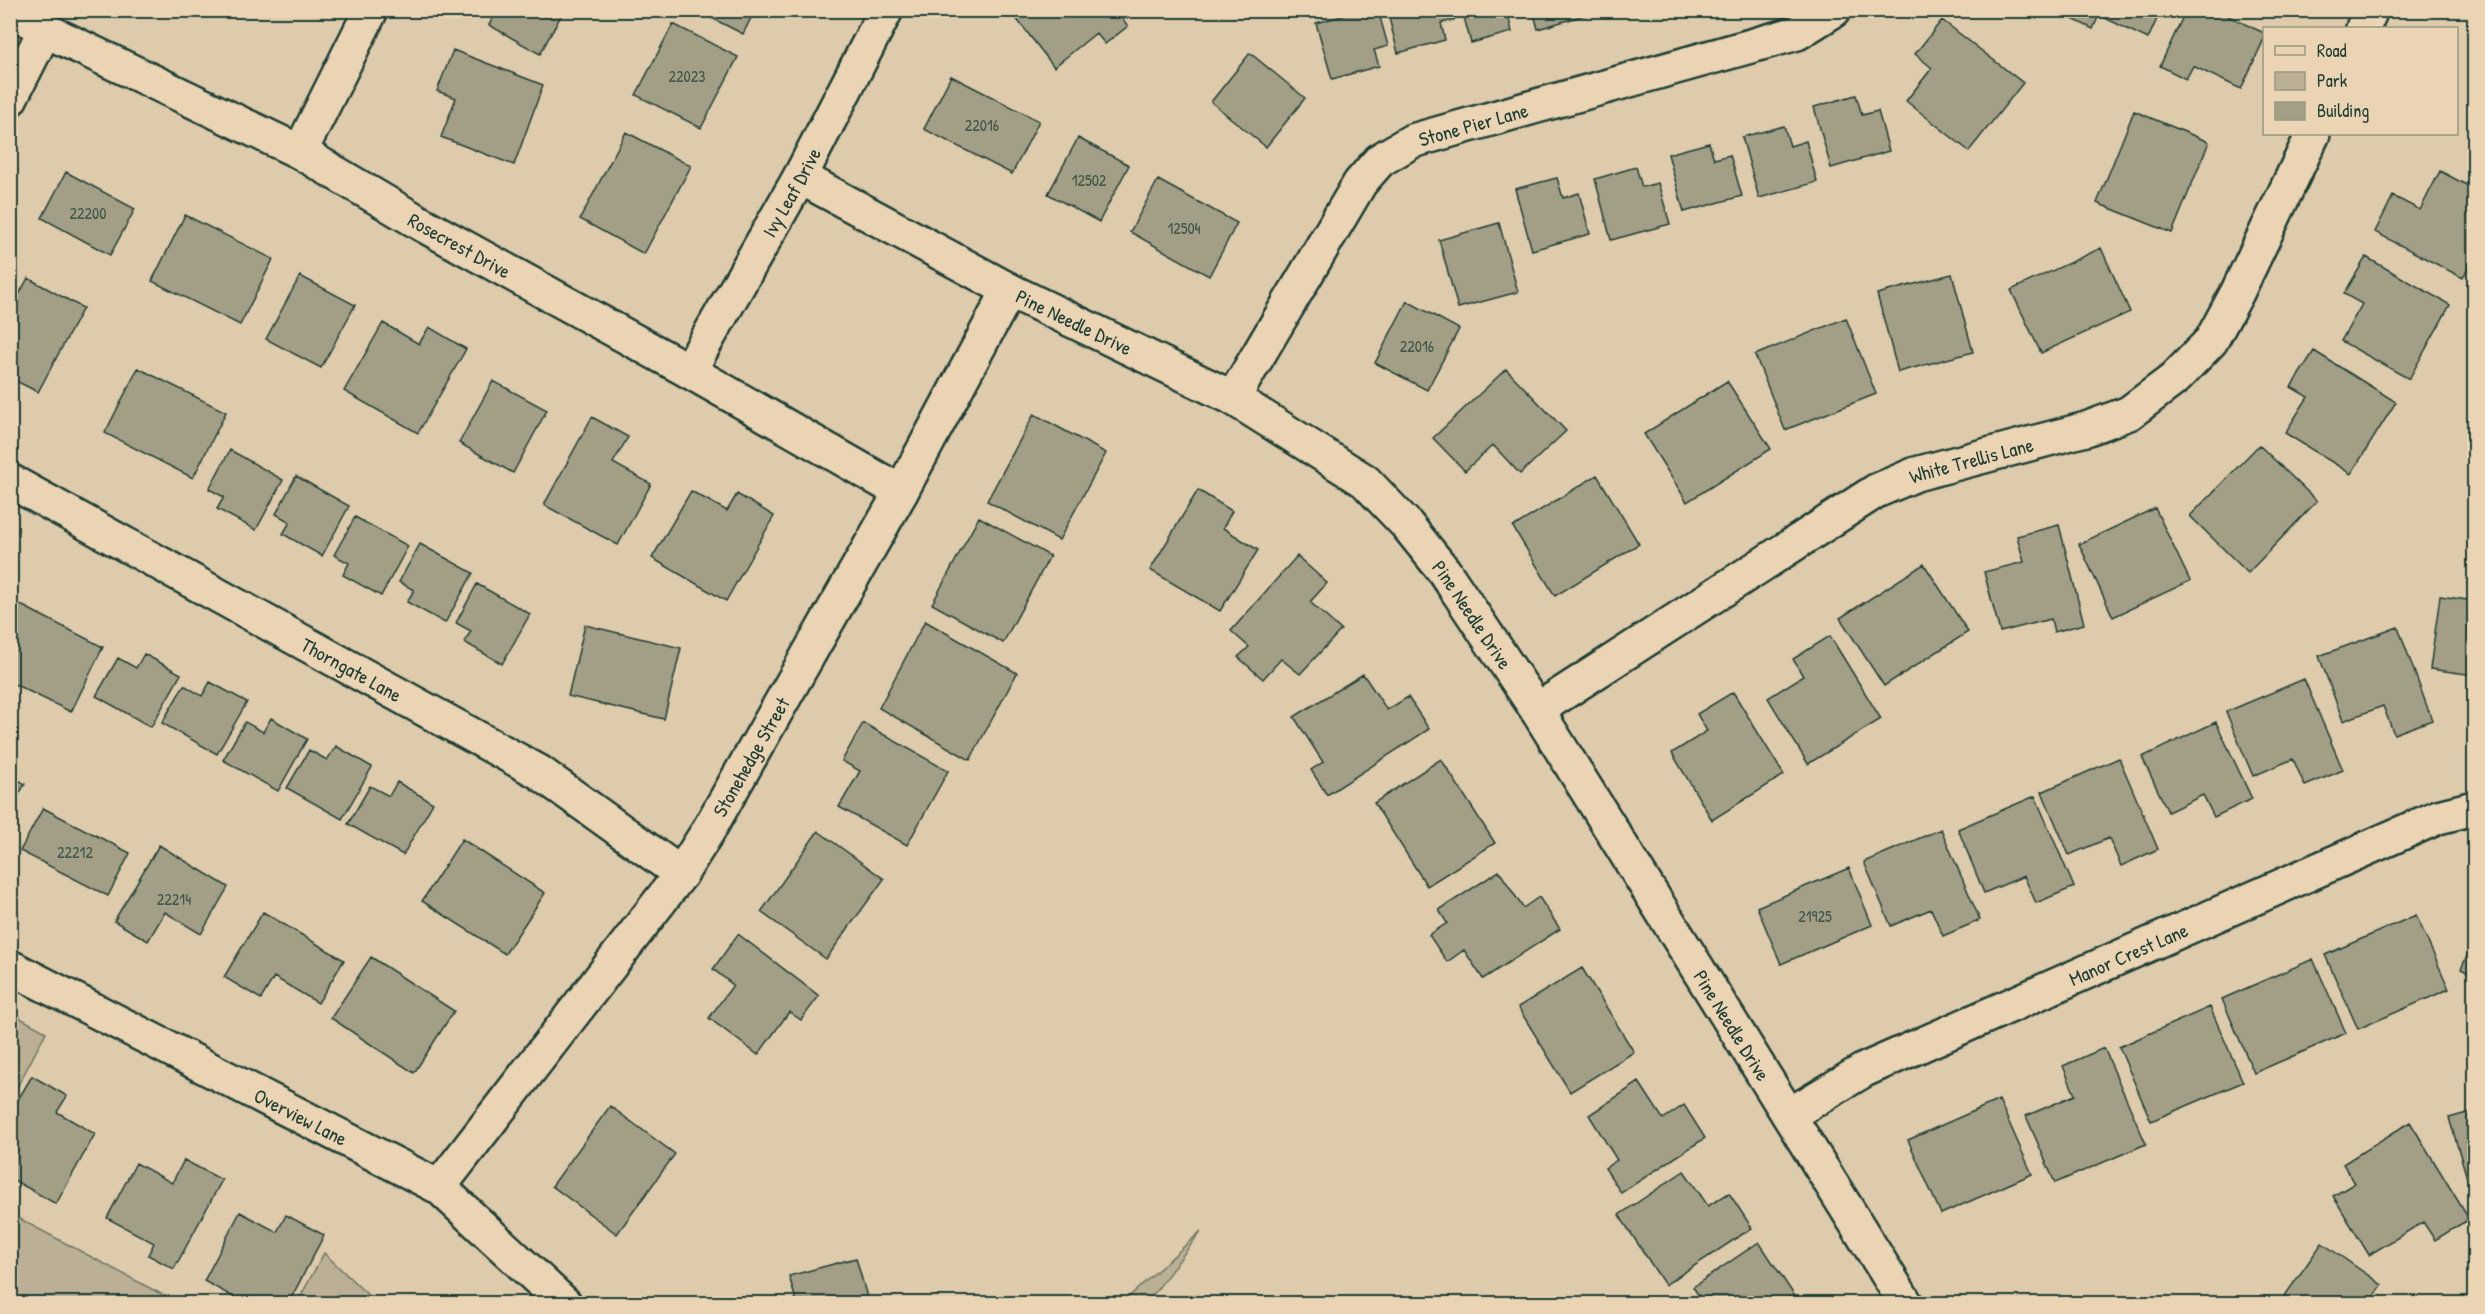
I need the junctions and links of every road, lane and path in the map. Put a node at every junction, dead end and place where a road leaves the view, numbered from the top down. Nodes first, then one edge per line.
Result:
1 (12, 10) edge
2 (371, 10) edge
3 (886, 10) edge
4 (1834, 10) edge
5 (2371, 10) edge
6 (2363, 27) edge
7 (45, 30) junction
8 (10, 99) edge
9 (2313, 135) edge
10 (300, 152) junction
11 (800, 177) junction
12 (1009, 290) junction
13 (689, 371) junction
14 (1233, 398) junction
15 (10, 481) edge
16 (901, 492) junction
17 (1536, 710) junction
18 (2475, 808) edge
19 (681, 874) junction
20 (10, 967) edge
21 (1789, 1115) junction
22 (439, 1187) junction
23 (565, 1304) edge
24 (1906, 1304) edge

1 - 7 street, Rosecrest Drive
2 - 10 street
3 - 11 street, Ivy Leaf Drive
4 - 14 street, Stone Pier Lane
5 - 6 street
7 - 8 street
7 - 10 street, Rosecrest Drive
9 - 17 street, White Trellis Lane
10 - 13 street, Rosecrest Drive
11 - 12 street, Pine Needle Drive
11 - 13 street, Ivy Leaf Drive
12 - 14 street, Pine Needle Drive
12 - 16 street, Stonehedge Street
13 - 16 street, Rosecrest Drive
14 - 17 street, Pine Needle Drive
15 - 19 street, Thorngate Lane
16 - 19 street, Stonehedge Street
17 - 21 street, Pine Needle Drive
18 - 21 street, Manor Crest Lane
19 - 22 street, Stonehedge Street
20 - 22 street, Overview Lane
21 - 24 street, Pine Needle Drive
22 - 23 street, Overview Lane

